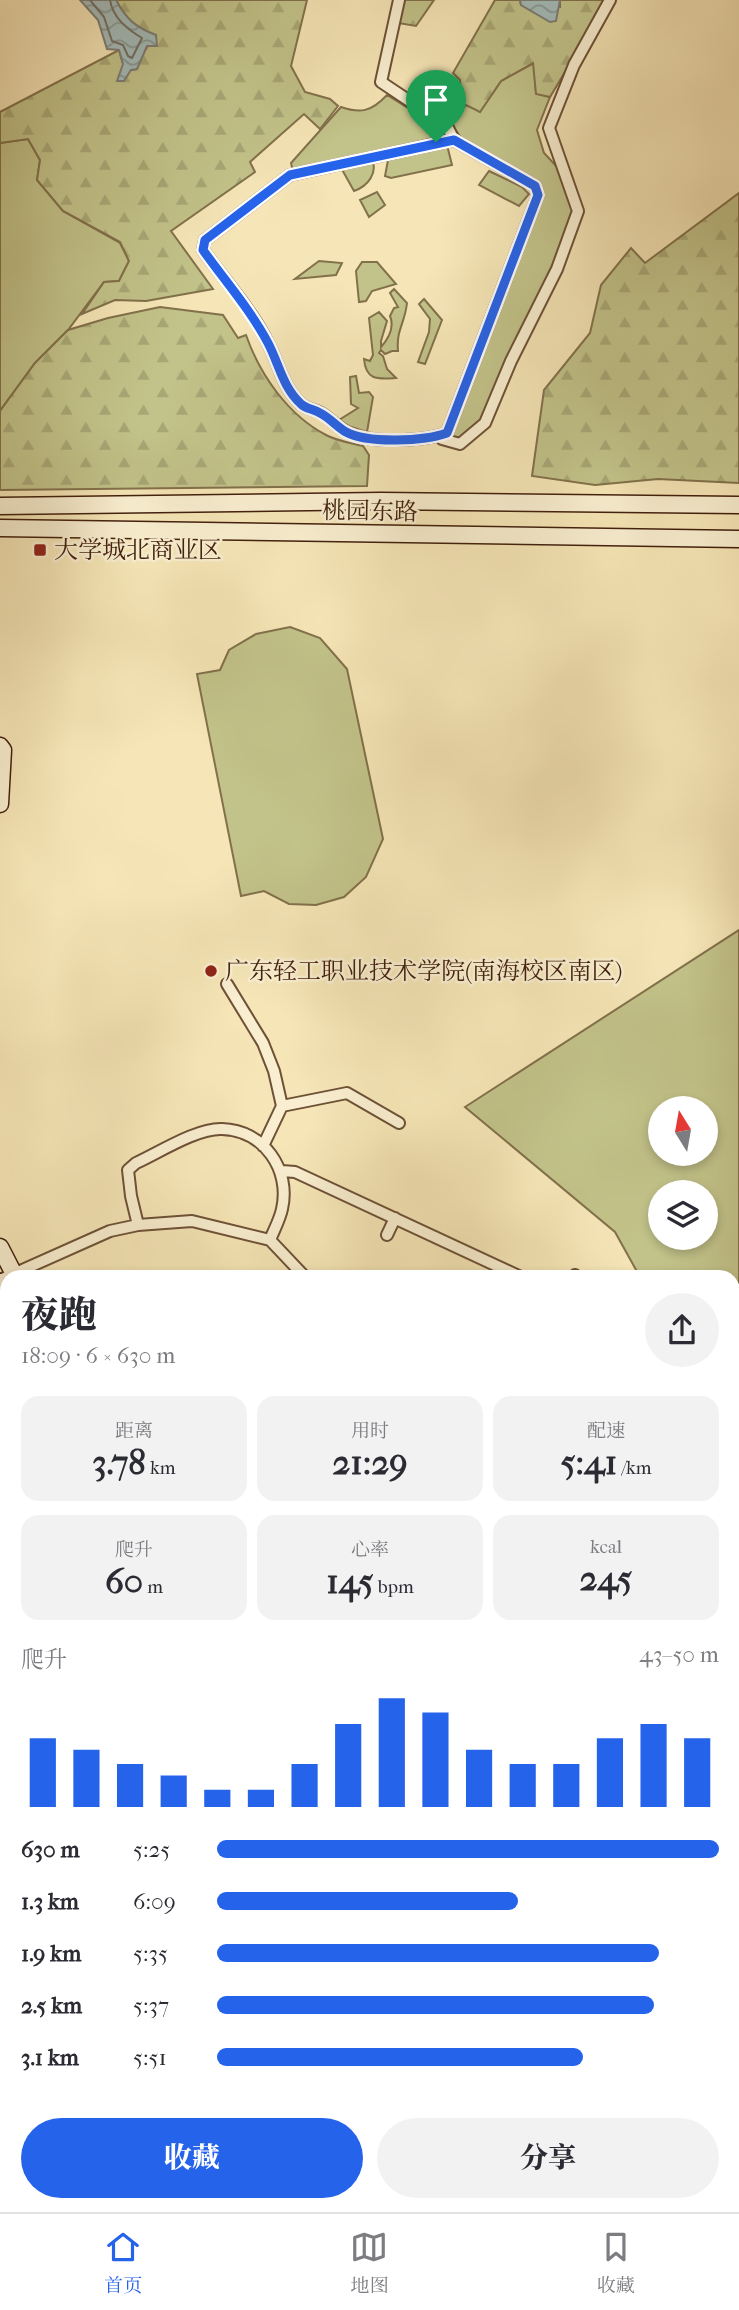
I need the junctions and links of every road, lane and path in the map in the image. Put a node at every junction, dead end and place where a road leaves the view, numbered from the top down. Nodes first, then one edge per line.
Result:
1 (399, 0) edge
2 (610, 0) edge
3 (454, 140) junction
4 (442, 439) dead end
5 (739, 505) edge
6 (0, 506) edge
7 (0, 528) edge
8 (739, 539) edge
9 (0, 746) edge
10 (0, 804) edge
11 (227, 984) dead end
12 (282, 1106) junction
13 (399, 1123) dead end
14 (263, 1146) junction
15 (282, 1171) junction
16 (395, 1218) junction
17 (138, 1225) junction
18 (387, 1236) dead end
19 (270, 1240) junction
20 (0, 1247) edge
21 (5, 1270) edge
22 (25, 1270) edge
23 (298, 1270) edge
24 (506, 1270) edge

1 - 3 street
2 - 4 street
3 - 3 street
5 - 6 main road, 桃园东路
7 - 8 main road, 桃园东路
9 - 10 main road
11 - 12 street
12 - 13 street
12 - 14 street
14 - 15 street
14 - 17 street
15 - 16 street
15 - 19 street
16 - 18 street
16 - 24 street
17 - 19 street
17 - 22 street
19 - 23 street
20 - 21 main road

